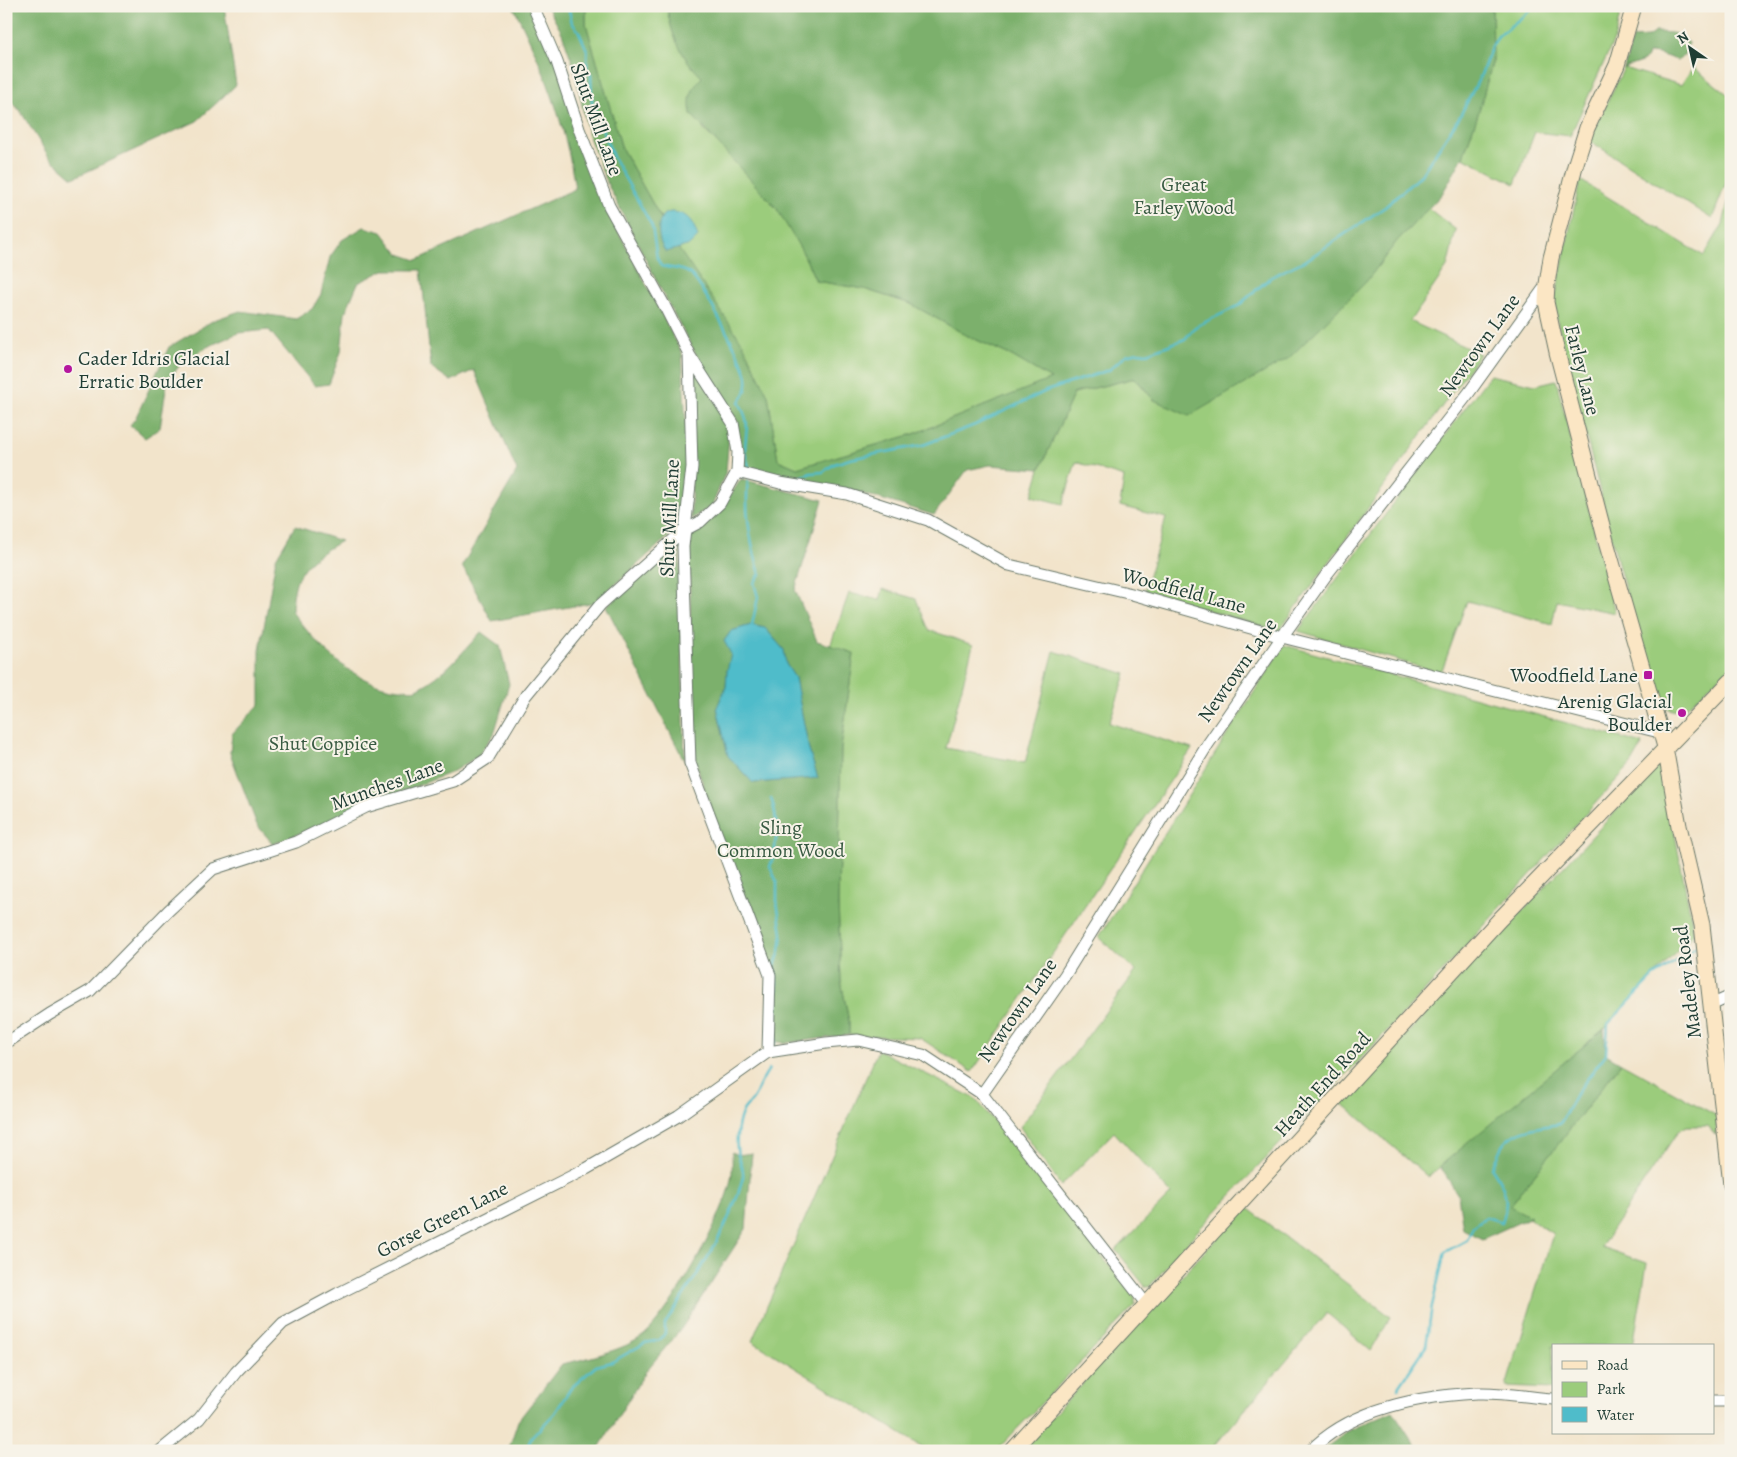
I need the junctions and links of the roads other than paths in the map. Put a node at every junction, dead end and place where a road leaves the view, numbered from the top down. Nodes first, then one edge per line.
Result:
1 (533, 6) edge
2 (1634, 6) edge
3 (1546, 284) junction
4 (689, 354) junction
5 (737, 472) junction
6 (683, 531) junction
7 (1282, 637) junction
8 (1731, 681) edge
9 (1659, 732) junction
10 (1665, 747) junction
11 (1731, 996) edge
12 (1711, 1005) junction
13 (6, 1043) edge
14 (768, 1052) junction
15 (982, 1094) junction
16 (1731, 1185) edge
17 (1147, 1305) junction
18 (1552, 1399) edge
19 (1714, 1401) edge
20 (1731, 1401) edge
21 (160, 1451) edge
22 (1012, 1451) edge
23 (1310, 1451) edge

1 - 4 street, Shut Mill Lane
2 - 3 street, Farley Lane
3 - 7 street, Newtown Lane
3 - 9 street, Farley Lane
4 - 5 street
4 - 6 street, Shut Mill Lane
5 - 6 street
5 - 7 street, Woodfield Lane
6 - 13 street, Munches Lane
6 - 14 street, Shut Mill Lane
7 - 9 street, Woodfield Lane
7 - 15 street, Newtown Lane
8 - 10 street, Heath End Road
9 - 10 street, Farley Lane
10 - 12 street, Madeley Road
10 - 17 street, Heath End Road
11 - 12 street
12 - 16 street, Madeley Road
14 - 15 street
14 - 21 street, Gorse Green Lane
15 - 17 street
17 - 22 street, Heath End Road
18 - 23 street
19 - 20 street

